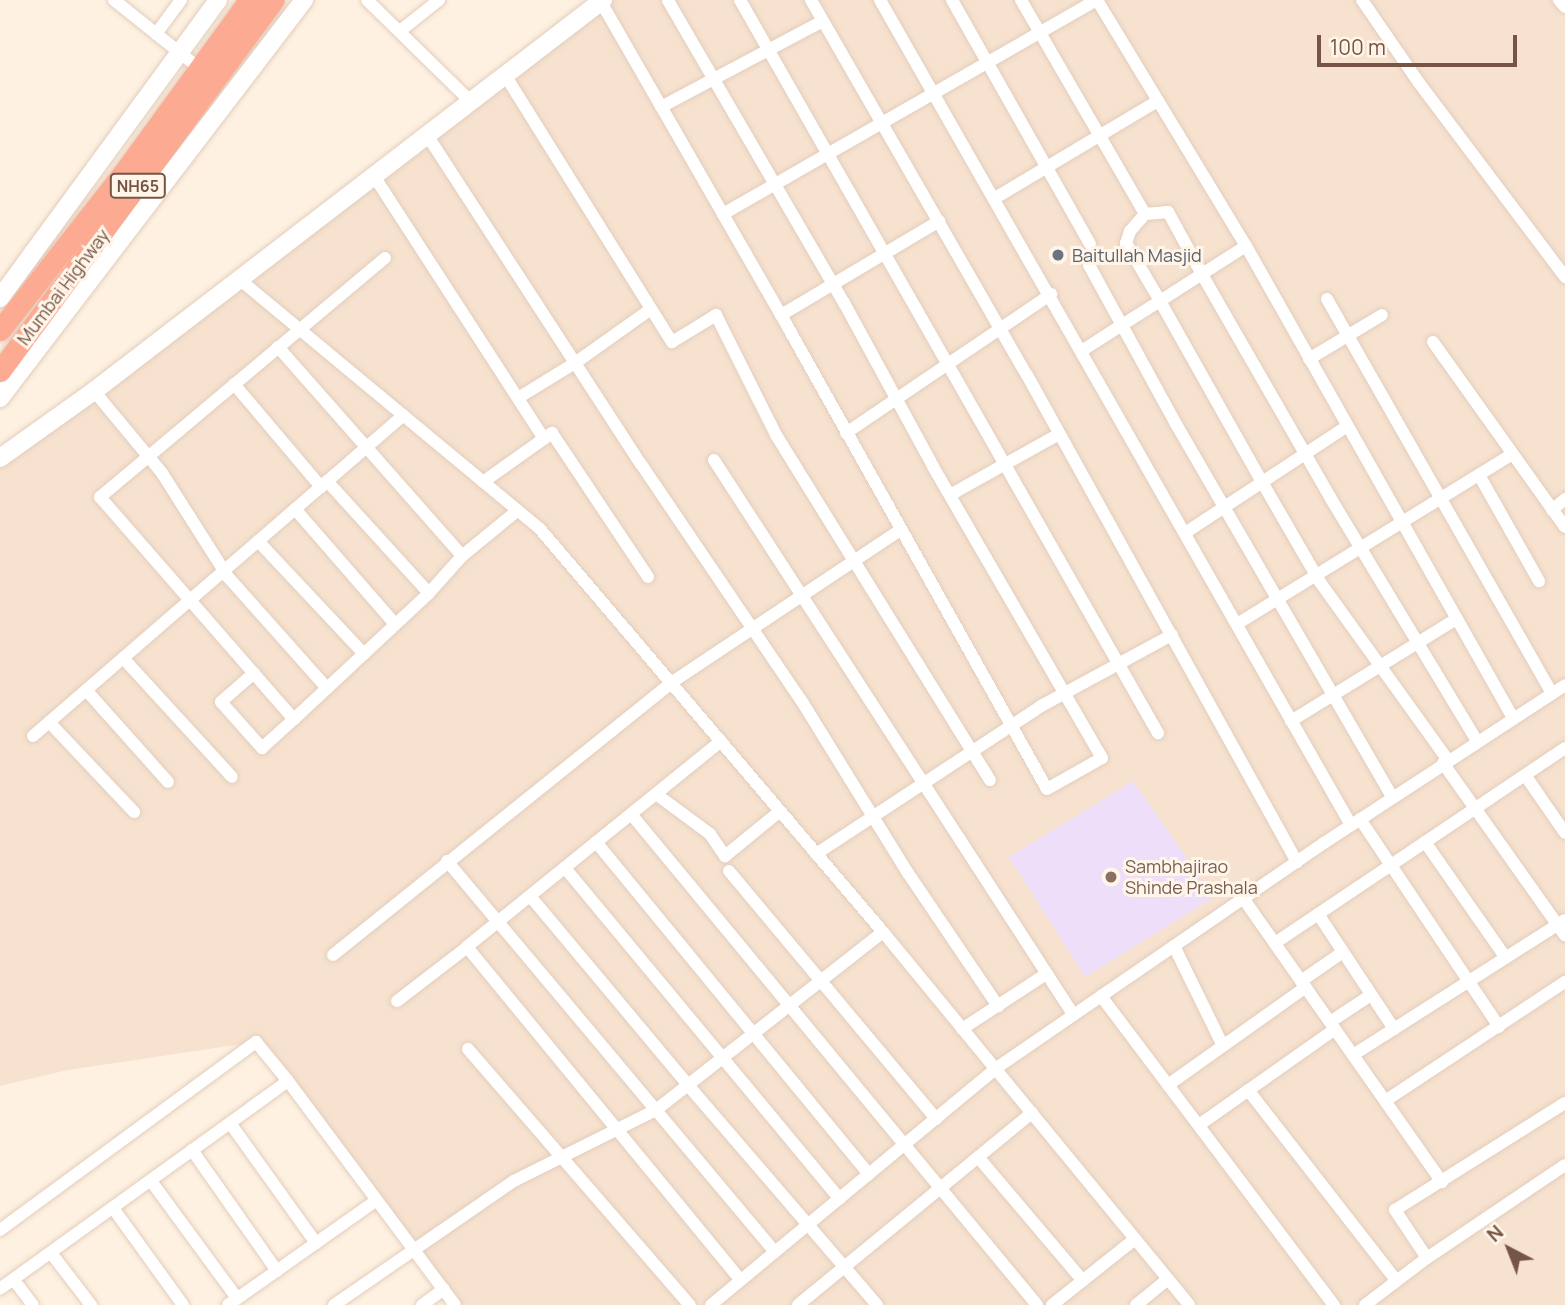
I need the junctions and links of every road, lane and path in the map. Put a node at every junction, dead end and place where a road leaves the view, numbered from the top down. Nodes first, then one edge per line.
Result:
1 (114, 0) edge
2 (181, 0) edge
3 (218, 0) edge
4 (249, 0) edge
5 (274, 0) edge
6 (304, 0) edge
7 (367, 0) edge
8 (439, 0) edge
9 (667, 0) edge
10 (740, 0) edge
11 (811, 0) edge
12 (880, 0) edge
13 (952, 0) edge
14 (1021, 0) edge
15 (1097, 0) edge
16 (1362, 0) edge
17 (1559, 0) edge
18 (602, 1) edge
19 (1565, 8) edge
20 (823, 21) junction
21 (400, 32) junction
22 (1040, 33) junction
23 (156, 34) junction
24 (770, 49) junction
25 (180, 53) junction
26 (988, 62) junction
27 (199, 68) junction
28 (505, 75) junction
29 (714, 79) junction
30 (934, 93) junction
31 (471, 102) junction
32 (1158, 102) junction
33 (661, 107) junction
34 (881, 123) junction
35 (427, 135) junction
36 (1100, 136) junction
37 (830, 153) junction
38 (1048, 166) junction
39 (374, 176) junction
40 (775, 184) junction
41 (995, 198) junction
42 (723, 214) junction
43 (1145, 214) junction
44 (939, 221) junction
45 (1090, 244) dead end
46 (1246, 246) junction
47 (886, 253) junction
48 (385, 258) dead end
49 (1088, 265) dead end
50 (1202, 274) junction
51 (1565, 277) edge
52 (239, 279) junction
53 (833, 283) junction
54 (1051, 294) junction
55 (0, 298) edge
56 (1327, 299) dead end
57 (1160, 301) junction
58 (651, 309) junction
59 (781, 314) junction
60 (1382, 314) dead end
61 (1122, 326) junction
62 (1000, 328) junction
63 (299, 329) junction
64 (0, 330) edge
65 (1348, 335) junction
66 (1433, 342) dead end
67 (278, 347) junction
68 (1083, 350) junction
69 (1309, 359) junction
70 (575, 363) junction
71 (948, 364) junction
72 (0, 371) edge
73 (234, 384) junction
74 (94, 391) junction
75 (0, 398) edge
76 (517, 398) junction
77 (896, 398) junction
78 (403, 415) junction
79 (1347, 426) junction
80 (846, 433) junction
81 (1059, 434) junction
82 (544, 439) junction
83 (366, 447) junction
84 (1305, 454) junction
85 (1511, 455) junction
86 (148, 456) junction
87 (0, 458) edge
88 (714, 460) dead end
89 (1005, 464) junction
90 (1479, 475) junction
91 (483, 482) junction
92 (1262, 482) junction
93 (324, 484) junction
94 (950, 495) junction
95 (1440, 498) junction
96 (1565, 499) edge
97 (1224, 508) junction
98 (295, 509) junction
99 (518, 510) junction
100 (1552, 510) junction
101 (1402, 524) junction
102 (1565, 527) edge
103 (900, 530) junction
104 (1185, 533) junction
105 (258, 541) junction
106 (1361, 549) junction
107 (462, 556) junction
108 (852, 560) junction
109 (226, 569) junction
110 (1316, 575) junction
111 (648, 577) dead end
112 (1539, 581) dead end
113 (429, 593) junction
114 (801, 594) junction
115 (1277, 598) junction
116 (189, 600) junction
117 (1456, 619) junction
118 (395, 624) junction
119 (1237, 624) junction
120 (752, 628) junction
121 (1172, 635) junction
122 (1418, 643) junction
123 (364, 654) junction
124 (123, 658) junction
125 (1118, 663) junction
126 (1380, 667) junction
127 (254, 673) junction
128 (671, 683) junction
129 (1565, 685) edge
130 (327, 688) junction
131 (86, 690) junction
132 (1064, 693) junction
133 (1552, 693) junction
134 (1333, 695) junction
135 (1513, 718) junction
136 (294, 719) junction
137 (1291, 721) junction
138 (49, 722) junction
139 (1011, 725) junction
140 (1158, 733) dead end
141 (33, 736) dead end
142 (721, 741) junction
143 (1477, 741) junction
144 (1565, 748) edge
145 (971, 751) junction
146 (1446, 761) junction
147 (1525, 775) junction
148 (232, 777) dead end
149 (990, 780) dead end
150 (168, 782) dead end
151 (924, 782) junction
152 (656, 794) junction
153 (1392, 797) junction
154 (1475, 808) junction
155 (780, 811) junction
156 (134, 812) dead end
157 (631, 814) junction
158 (873, 816) junction
159 (1356, 822) junction
160 (1565, 833) edge
161 (596, 842) junction
162 (1425, 842) junction
163 (816, 854) junction
164 (447, 861) junction
165 (1297, 862) junction
166 (1391, 865) junction
167 (565, 868) junction
168 (729, 871) dead end
169 (530, 896) junction
170 (1243, 898) junction
171 (1318, 914) junction
172 (498, 922) junction
173 (1563, 927) edge
174 (883, 932) junction
175 (1275, 943) junction
176 (1174, 946) junction
177 (467, 947) junction
178 (1343, 952) junction
179 (333, 955) dead end
180 (1506, 958) junction
181 (1046, 974) junction
182 (822, 979) junction
183 (1469, 981) junction
184 (1565, 982) edge
185 (1304, 984) junction
186 (1371, 995) junction
187 (1101, 996) junction
188 (397, 1000) dead end
189 (789, 1005) junction
190 (998, 1006) junction
191 (1073, 1014) junction
192 (1332, 1025) junction
193 (1499, 1027) junction
194 (962, 1029) junction
195 (1394, 1030) junction
196 (754, 1032) junction
197 (1223, 1046) junction
198 (468, 1049) dead end
199 (1353, 1055) junction
200 (721, 1058) junction
201 (995, 1069) junction
202 (288, 1081) junction
203 (687, 1084) junction
204 (1168, 1085) junction
205 (1248, 1090) junction
206 (1385, 1101) junction
207 (1565, 1103) edge
208 (656, 1110) junction
209 (1032, 1113) junction
210 (936, 1119) junction
211 (230, 1123) junction
212 (1199, 1125) junction
213 (621, 1130) junction
214 (905, 1145) junction
215 (192, 1150) junction
216 (978, 1157) junction
217 (563, 1158) junction
218 (1565, 1165) edge
219 (869, 1174) junction
220 (150, 1181) junction
221 (1442, 1182) junction
222 (940, 1188) junction
223 (840, 1199) junction
224 (377, 1200) junction
225 (113, 1208) junction
226 (808, 1225) junction
227 (0, 1230) edge
228 (1135, 1239) junction
229 (316, 1243) junction
230 (413, 1248) junction
231 (775, 1252) junction
232 (51, 1253) junction
233 (1427, 1258) junction
234 (844, 1267) junction
235 (277, 1271) junction
236 (1168, 1279) junction
237 (14, 1280) junction
238 (741, 1280) junction
239 (1083, 1280) junction
240 (1396, 1280) junction
241 (0, 1289) edge
242 (444, 1289) junction
243 (233, 1302) edge
244 (33, 1305) edge
245 (90, 1305) edge
246 (183, 1305) edge
247 (334, 1305) edge
248 (422, 1305) edge
249 (455, 1305) edge
250 (690, 1305) edge
251 (711, 1305) edge
252 (798, 1305) edge
253 (877, 1305) edge
254 (1037, 1305) edge
255 (1052, 1305) edge
256 (1136, 1305) edge
257 (1189, 1305) edge
258 (1334, 1305) edge
259 (1365, 1305) edge

1 - 23 street
2 - 23 street
3 - 25 street
4 - 27 highway, Mumbai Highway / NH65
5 - 72 highway, Mumbai Highway / NH65
6 - 75 street
7 - 21 street
8 - 21 street
9 - 29 street
10 - 24 street
11 - 20 street
12 - 30 street
13 - 26 street
14 - 22 street
15 - 22 street
15 - 32 street
16 - 51 street
17 - 19 street
18 - 28 street
18 - 33 street
20 - 24 street
20 - 34 street
21 - 31 street
22 - 26 street
22 - 36 street
23 - 25 street
24 - 29 street
24 - 37 street
25 - 27 street
25 - 55 street
26 - 30 street
26 - 38 street
27 - 64 highway, Mumbai Highway / NH65
28 - 31 street
28 - 58 street
29 - 33 street
29 - 40 street
30 - 34 street
30 - 41 street
31 - 35 street
32 - 36 street
32 - 46 street
33 - 42 street
34 - 37 street
34 - 44 street
35 - 39 street
35 - 70 street
36 - 38 street
36 - 43 street
37 - 40 street
37 - 47 street
38 - 41 street
38 - 45 street
39 - 52 street
39 - 76 street
40 - 42 street
40 - 53 street
41 - 54 street
42 - 59 street
43 - 50 street
43 - 57 street
44 - 47 street
44 - 62 street
46 - 50 street
46 - 69 street
47 - 53 street
47 - 71 street
48 - 63 street
49 - 61 street
50 - 57 street
50 - 84 street
52 - 63 street
52 - 74 street
53 - 59 street
53 - 77 street
54 - 62 street
54 - 68 street
56 - 65 street
57 - 61 street
57 - 92 street
58 - 70 street
58 - 108 street
59 - 80 street
60 - 65 street
61 - 68 street
61 - 97 street
62 - 71 street
62 - 81 street
63 - 67 street
63 - 78 street
65 - 69 street
65 - 95 street
66 - 85 street
67 - 73 street
67 - 83 street
68 - 104 street
69 - 79 street
70 - 76 street
70 - 120 street
71 - 77 street
71 - 89 street
73 - 86 street
73 - 93 street
74 - 86 street
74 - 87 street
76 - 82 street
77 - 80 street
77 - 94 street
78 - 83 street
78 - 91 street
79 - 84 street
79 - 101 street
80 - 103 street
81 - 89 street
81 - 121 street
82 - 91 street
82 - 111 street
83 - 93 street
83 - 107 street
84 - 92 street
84 - 106 street
85 - 90 street
85 - 100 street
86 - 109 street
86 - 116 street
88 - 114 street
89 - 94 street
89 - 125 street
90 - 95 street
90 - 112 street
91 - 99 street
92 - 97 street
92 - 110 street
93 - 98 street
93 - 113 street
94 - 132 street
95 - 101 street
95 - 133 street
96 - 100 street
97 - 104 street
97 - 115 street
98 - 105 street
98 - 118 street
99 - 107 street
99 - 128 street
100 - 102 street
101 - 106 street
101 - 117 street
103 - 108 street
103 - 139 street
104 - 119 street
105 - 109 street
105 - 123 street
106 - 110 street
106 - 122 street
107 - 113 street
108 - 114 street
108 - 145 street
109 - 116 street
109 - 130 street
110 - 115 street
110 - 126 street
113 - 118 street
114 - 120 street
114 - 151 street
115 - 119 street
115 - 134 street
116 - 124 street
116 - 127 street
117 - 122 street
117 - 135 street
118 - 123 street
119 - 137 street
120 - 128 street
120 - 158 street
121 - 125 street
121 - 165 street
122 - 126 street
122 - 143 street
123 - 130 street
124 - 131 street
124 - 148 street
125 - 132 street
125 - 140 street
126 - 134 street
126 - 146 street
127 - 136 street
127 - 136 street
128 - 142 street
128 - 164 street
129 - 133 street
130 - 136 street
131 - 138 street
131 - 150 street
132 - 139 street
132 - 139 street
133 - 135 street
134 - 137 street
134 - 153 street
135 - 143 street
137 - 159 street
138 - 141 street
138 - 156 street
139 - 145 street
142 - 152 street
142 - 155 street
143 - 146 street
144 - 147 street
145 - 149 street
145 - 151 street
146 - 153 street
146 - 154 street
147 - 154 street
147 - 160 street
151 - 158 street
151 - 181 street
152 - 155 street
152 - 157 street
153 - 159 street
154 - 162 street
154 - 173 street
155 - 163 street
157 - 161 street
157 - 189 street
158 - 163 street
158 - 190 street
159 - 165 street
159 - 166 street
161 - 167 street
161 - 196 street
162 - 166 street
162 - 180 street
163 - 174 street
164 - 172 street
164 - 179 street
165 - 170 street
166 - 171 street
166 - 183 street
167 - 169 street
167 - 200 street
168 - 182 street
169 - 172 street
169 - 203 street
170 - 175 street
170 - 176 street
171 - 175 street
171 - 178 street
172 - 177 street
172 - 208 street
173 - 180 street
174 - 182 street
174 - 194 street
175 - 185 street
176 - 187 street
176 - 197 street
177 - 188 street
177 - 213 street
178 - 185 street
178 - 186 street
180 - 183 street
181 - 190 street
181 - 191 street
182 - 189 street
182 - 210 street
183 - 193 street
183 - 195 street
184 - 193 street
185 - 192 street
185 - 197 street
186 - 192 street
186 - 195 street
187 - 191 street
187 - 204 street
189 - 196 street
189 - 214 street
190 - 194 street
191 - 201 street
192 - 199 street
192 - 205 street
193 - 206 street
194 - 201 street
195 - 199 street
196 - 200 street
196 - 219 street
197 - 204 street
198 - 217 street
199 - 206 street
200 - 203 street
200 - 223 street
201 - 209 street
201 - 210 street
202 - 211 street
202 - 224 street
202 - 227 street
203 - 208 street
203 - 226 street
204 - 212 street
205 - 212 street
205 - 240 street
206 - 221 street
207 - 221 street
208 - 213 street
208 - 231 street
209 - 216 street
209 - 228 street
210 - 214 street
211 - 215 street
211 - 229 street
212 - 258 street
213 - 217 street
213 - 238 street
214 - 219 street
214 - 222 street
215 - 220 street
215 - 235 street
216 - 222 street
216 - 239 street
217 - 230 street
217 - 250 street
218 - 233 street
219 - 223 street
220 - 225 street
220 - 243 street
221 - 233 street
222 - 234 street
222 - 254 street
223 - 226 street
224 - 229 street
224 - 230 street
225 - 232 street
225 - 246 street
226 - 231 street
226 - 234 street
228 - 236 street
228 - 239 street
229 - 235 street
230 - 242 street
230 - 247 street
231 - 238 street
232 - 237 street
232 - 245 street
233 - 240 street
234 - 252 street
234 - 253 street
235 - 243 street
236 - 256 street
236 - 257 street
237 - 241 street
237 - 244 street
238 - 251 street
239 - 255 street
240 - 259 street
242 - 248 street
242 - 249 street

